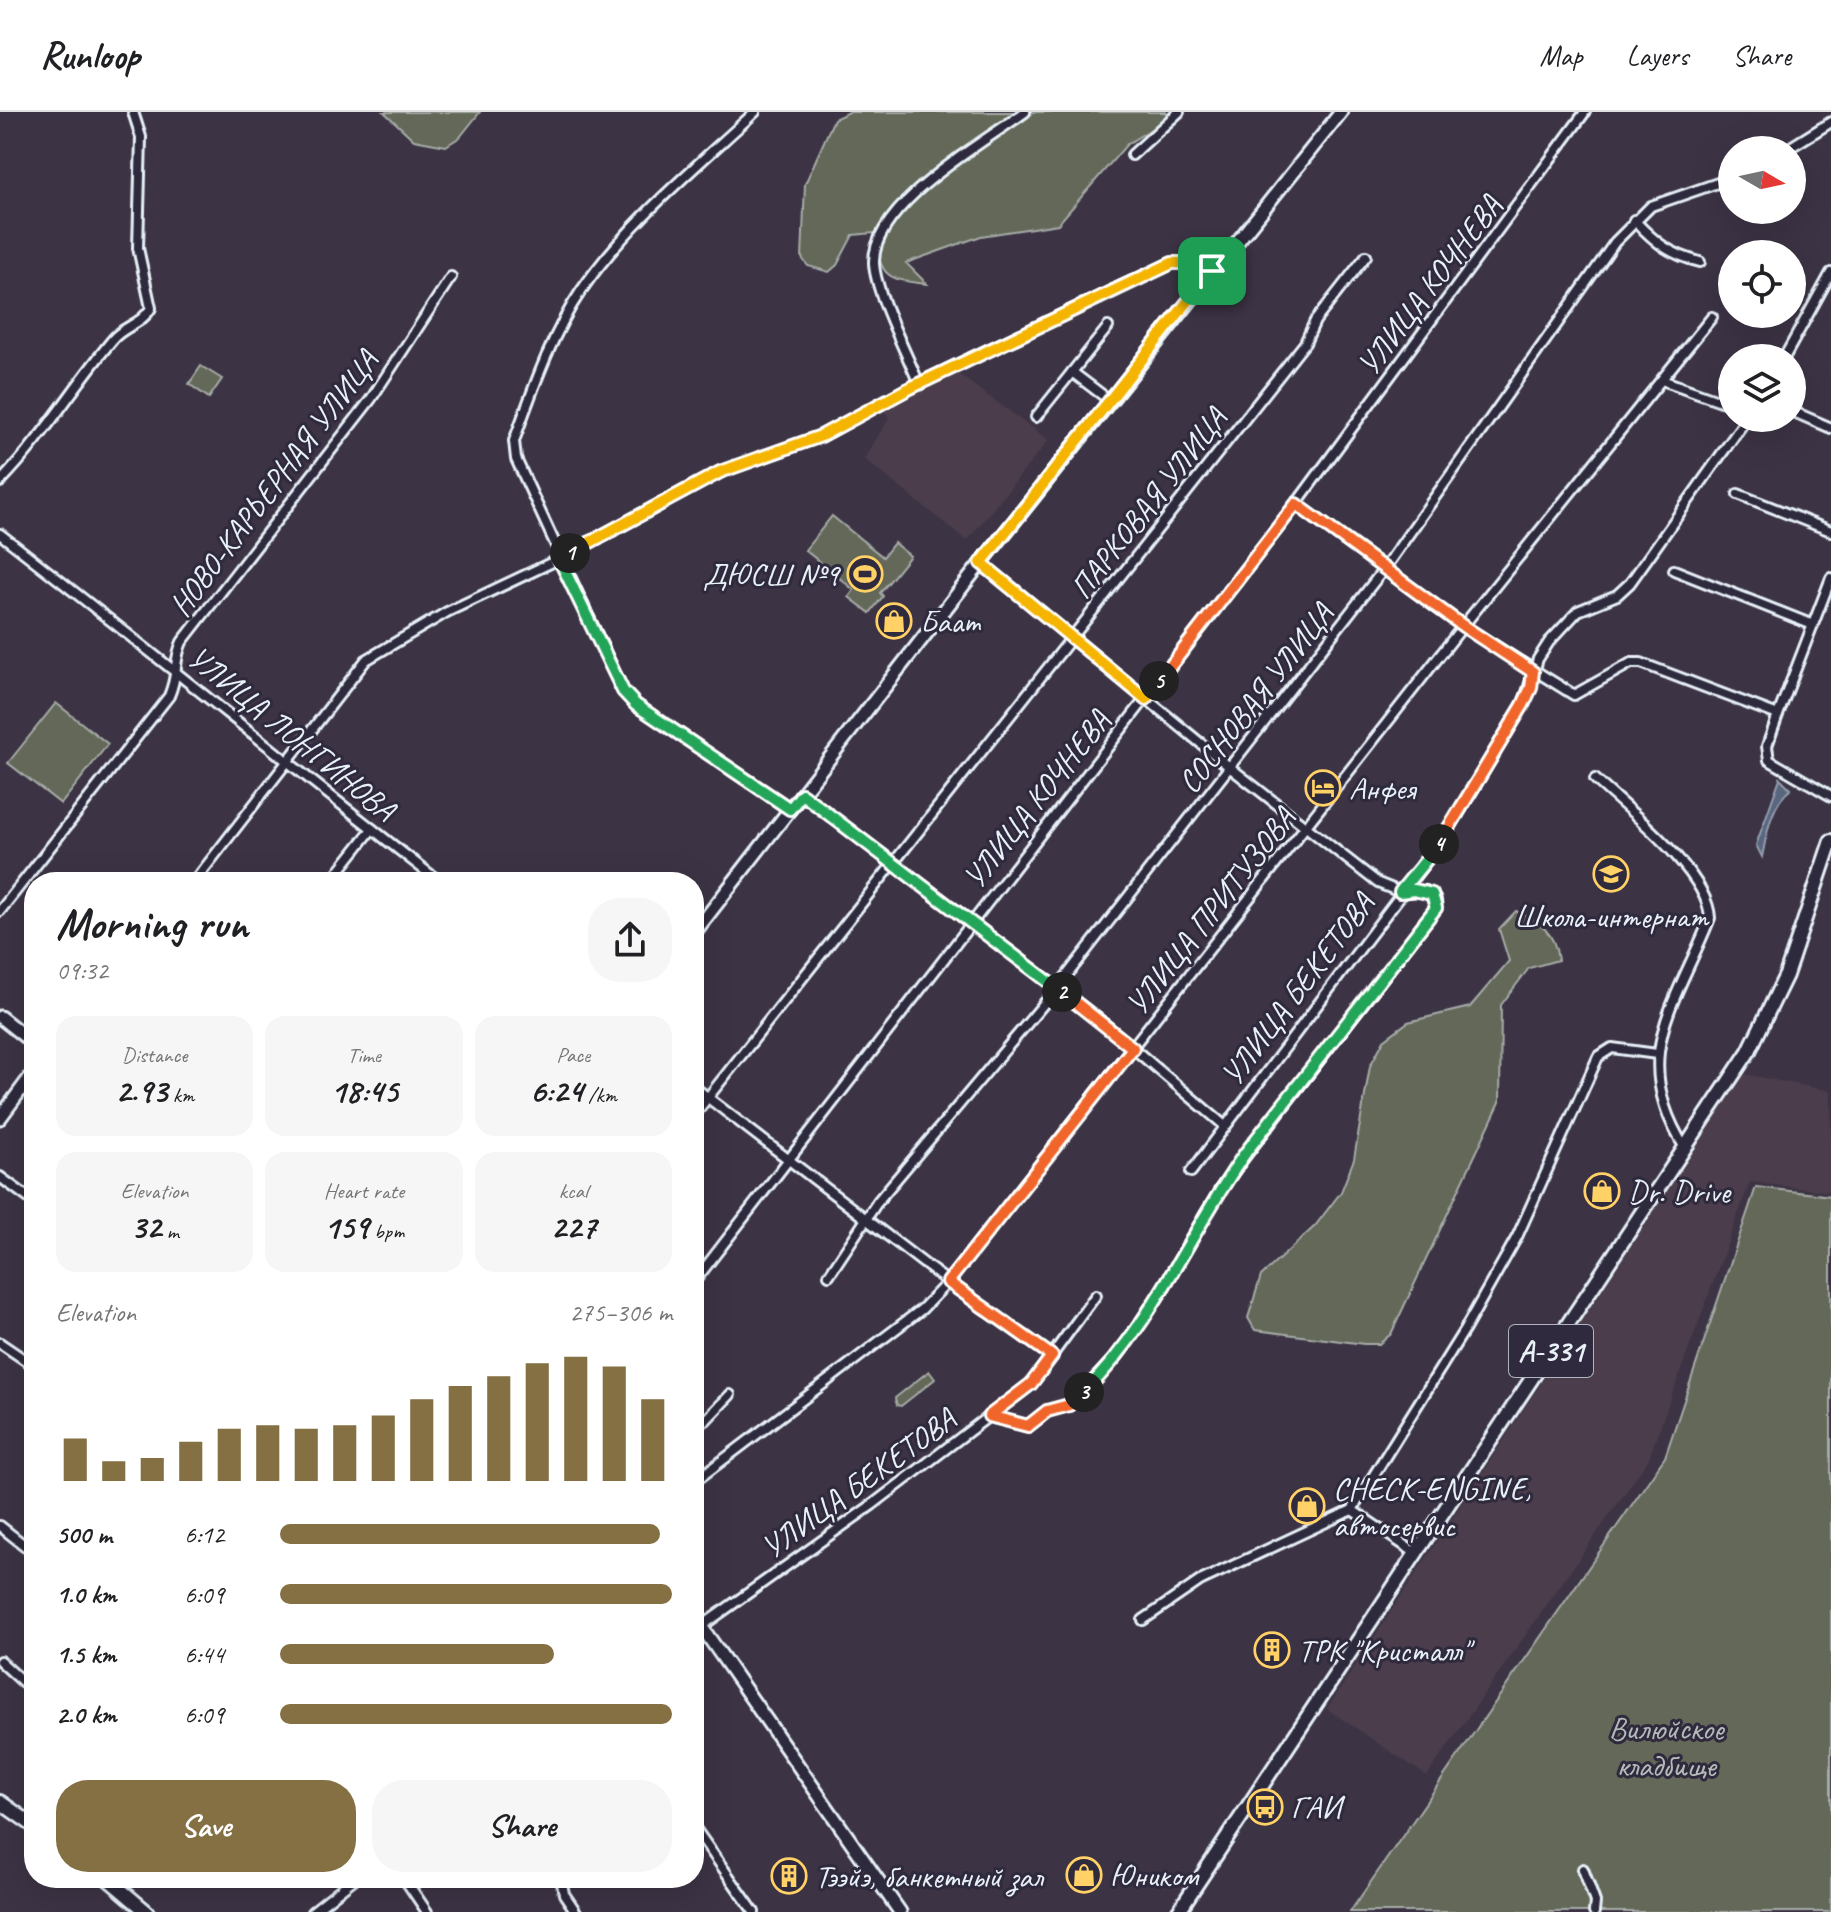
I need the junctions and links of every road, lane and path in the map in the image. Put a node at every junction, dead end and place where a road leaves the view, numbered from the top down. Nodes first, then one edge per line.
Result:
1 (133, 112) edge
2 (755, 112) edge
3 (1025, 112) edge
4 (1179, 112) edge
5 (1341, 112) edge
6 (1585, 112) edge
7 (1831, 122) edge
8 (1806, 138) edge
9 (1132, 155) dead end
10 (1718, 183) edge
11 (1634, 220) junction
12 (1366, 256) dead end
13 (1700, 262) dead end
14 (1212, 271) junction
15 (1831, 273) edge
16 (451, 277) dead end
17 (1712, 317) dead end
18 (1108, 327) dead end
19 (1792, 344) edge
20 (1072, 372) junction
21 (1662, 380) junction
22 (919, 384) junction
23 (1109, 400) junction
24 (1718, 400) edge
25 (1036, 417) dead end
26 (1806, 417) edge
27 (1831, 428) edge
28 (1737, 432) edge
29 (0, 482) edge
30 (1738, 494) dead end
31 (1296, 504) junction
32 (1831, 531) edge
33 (0, 534) edge
34 (559, 559) junction
35 (981, 563) junction
36 (1384, 569) junction
37 (1674, 570) dead end
38 (1831, 578) edge
39 (1813, 625) junction
40 (1463, 626) junction
41 (1073, 636) junction
42 (179, 672) junction
43 (1533, 672) junction
44 (1146, 699) junction
45 (1778, 715) junction
46 (286, 763) junction
47 (1232, 769) junction
48 (1595, 779) dead end
49 (802, 794) junction
50 (1831, 796) edge
51 (790, 809) junction
52 (1307, 825) junction
53 (372, 829) junction
54 (1831, 841) edge
55 (892, 863) junction
56 (31, 872) edge
57 (202, 872) edge
58 (338, 872) edge
59 (427, 872) edge
60 (24, 880) edge
61 (1400, 892) junction
62 (0, 911) edge
63 (704, 920) edge
64 (970, 923) junction
65 (1057, 988) junction
66 (0, 1017) edge
67 (24, 1036) edge
68 (1133, 1048) junction
69 (1657, 1054) junction
70 (24, 1086) edge
71 (704, 1095) edge
72 (708, 1098) junction
73 (704, 1103) edge
74 (0, 1118) edge
75 (1225, 1126) junction
76 (1685, 1148) junction
77 (789, 1159) junction
78 (1191, 1172) dead end
79 (0, 1177) edge
80 (24, 1195) edge
81 (866, 1218) junction
82 (704, 1269) edge
83 (829, 1275) dead end
84 (948, 1282) junction
85 (1096, 1295) dead end
86 (0, 1343) edge
87 (1052, 1356) junction
88 (24, 1359) edge
89 (730, 1395) dead end
90 (989, 1416) junction
91 (704, 1421) edge
92 (704, 1474) edge
93 (1352, 1510) junction
94 (0, 1526) edge
95 (24, 1545) edge
96 (1417, 1554) junction
97 (1143, 1620) dead end
98 (704, 1623) edge
99 (704, 1635) edge
100 (0, 1661) edge
101 (24, 1683) edge
102 (0, 1802) edge
103 (24, 1819) edge
104 (704, 1841) edge
105 (1583, 1869) dead end
106 (119, 1888) edge
107 (342, 1888) edge
108 (411, 1888) edge
109 (563, 1888) edge
110 (147, 1912) edge
111 (312, 1912) edge
112 (427, 1912) edge
113 (576, 1912) edge
114 (754, 1912) edge
115 (900, 1912) edge
116 (1178, 1912) edge
117 (1594, 1912) edge

1 - 29 street
2 - 34 street
3 - 22 street
4 - 9 street
5 - 14 main road
6 - 31 street, УЛИЦА КОЧНЕВА
7 - 8 street
10 - 11 street, СОСНОВАЯ УЛИЦА
11 - 13 street
11 - 36 street, СОСНОВАЯ УЛИЦА
12 - 41 street, ПАРКОВАЯ УЛИЦА
14 - 22 street
14 - 23 main road
15 - 19 street
16 - 42 street, НОВО-КАРЬЕРНАЯ УЛИЦА
17 - 21 street, УЛИЦА ПРИТУЗОВА
18 - 20 street
20 - 23 street
20 - 25 street
21 - 24 street
21 - 40 street, УЛИЦА ПРИТУЗОВА
22 - 34 street
23 - 35 main road
26 - 27 street
28 - 43 street, УЛИЦА БЕКЕТОВА
30 - 32 street
31 - 36 street
31 - 44 street, УЛИЦА КОЧНЕВА
33 - 42 street, УЛИЦА ЛОНГИНОВА
34 - 46 street
34 - 51 street
35 - 41 street
35 - 49 main road
36 - 40 street
36 - 47 street, СОСНОВАЯ УЛИЦА
37 - 39 street
38 - 39 street
39 - 45 street
40 - 43 street
40 - 52 street, УЛИЦА ПРИТУЗОВА
41 - 44 street
41 - 55 street, ПАРКОВАЯ УЛИЦА
42 - 46 street, УЛИЦА ЛОНГИНОВА
42 - 56 street, НОВО-КАРЬЕРНАЯ УЛИЦА
43 - 45 street
43 - 61 street, УЛИЦА БЕКЕТОВА
44 - 47 street
44 - 64 street, УЛИЦА КОЧНЕВА
45 - 50 street
46 - 53 street, УЛИЦА ЛОНГИНОВА
46 - 57 street
47 - 52 street
47 - 65 street, СОСНОВАЯ УЛИЦА
48 - 69 street
49 - 51 main road
49 - 55 street
51 - 63 main road
52 - 61 street
52 - 68 street, УЛИЦА ПРИТУЗОВА
53 - 58 street
53 - 59 street, УЛИЦА ЛОНГИНОВА
54 - 76 main road, А-331
55 - 64 street
55 - 72 street, ПАРКОВАЯ УЛИЦА
60 - 62 street, НОВО-КАРЬЕРНАЯ УЛИЦА
61 - 75 street, УЛИЦА БЕКЕТОВА
61 - 90 street
64 - 65 street
64 - 77 street, УЛИЦА КОЧНЕВА
65 - 68 street
65 - 81 street, СОСНОВАЯ УЛИЦА
66 - 67 main road
68 - 75 street
68 - 84 street, УЛИЦА ПРИТУЗОВА
69 - 76 street
69 - 93 street
70 - 74 main road
71 - 72 street
72 - 73 street, ПАРКОВАЯ УЛИЦА
72 - 77 street
75 - 78 street, УЛИЦА БЕКЕТОВА
76 - 96 main road, А-331
77 - 81 street
77 - 82 street, УЛИЦА КОЧНЕВА
79 - 80 street
81 - 83 street, СОСНОВАЯ УЛИЦА
81 - 84 street
84 - 87 street
84 - 92 street, УЛИЦА ПРИТУЗОВА
85 - 87 street, УЛИЦА БЕКЕТОВА
86 - 88 street
87 - 90 street, УЛИЦА БЕКЕТОВА
89 - 91 street
90 - 98 street, УЛИЦА БЕКЕТОВА
93 - 96 street
93 - 97 street
94 - 95 street
96 - 116 main road, А-331
99 - 115 main road
100 - 101 street
102 - 103 main road
104 - 114 street
105 - 117 street
106 - 110 main road
107 - 111 street
108 - 112 street
109 - 113 street

